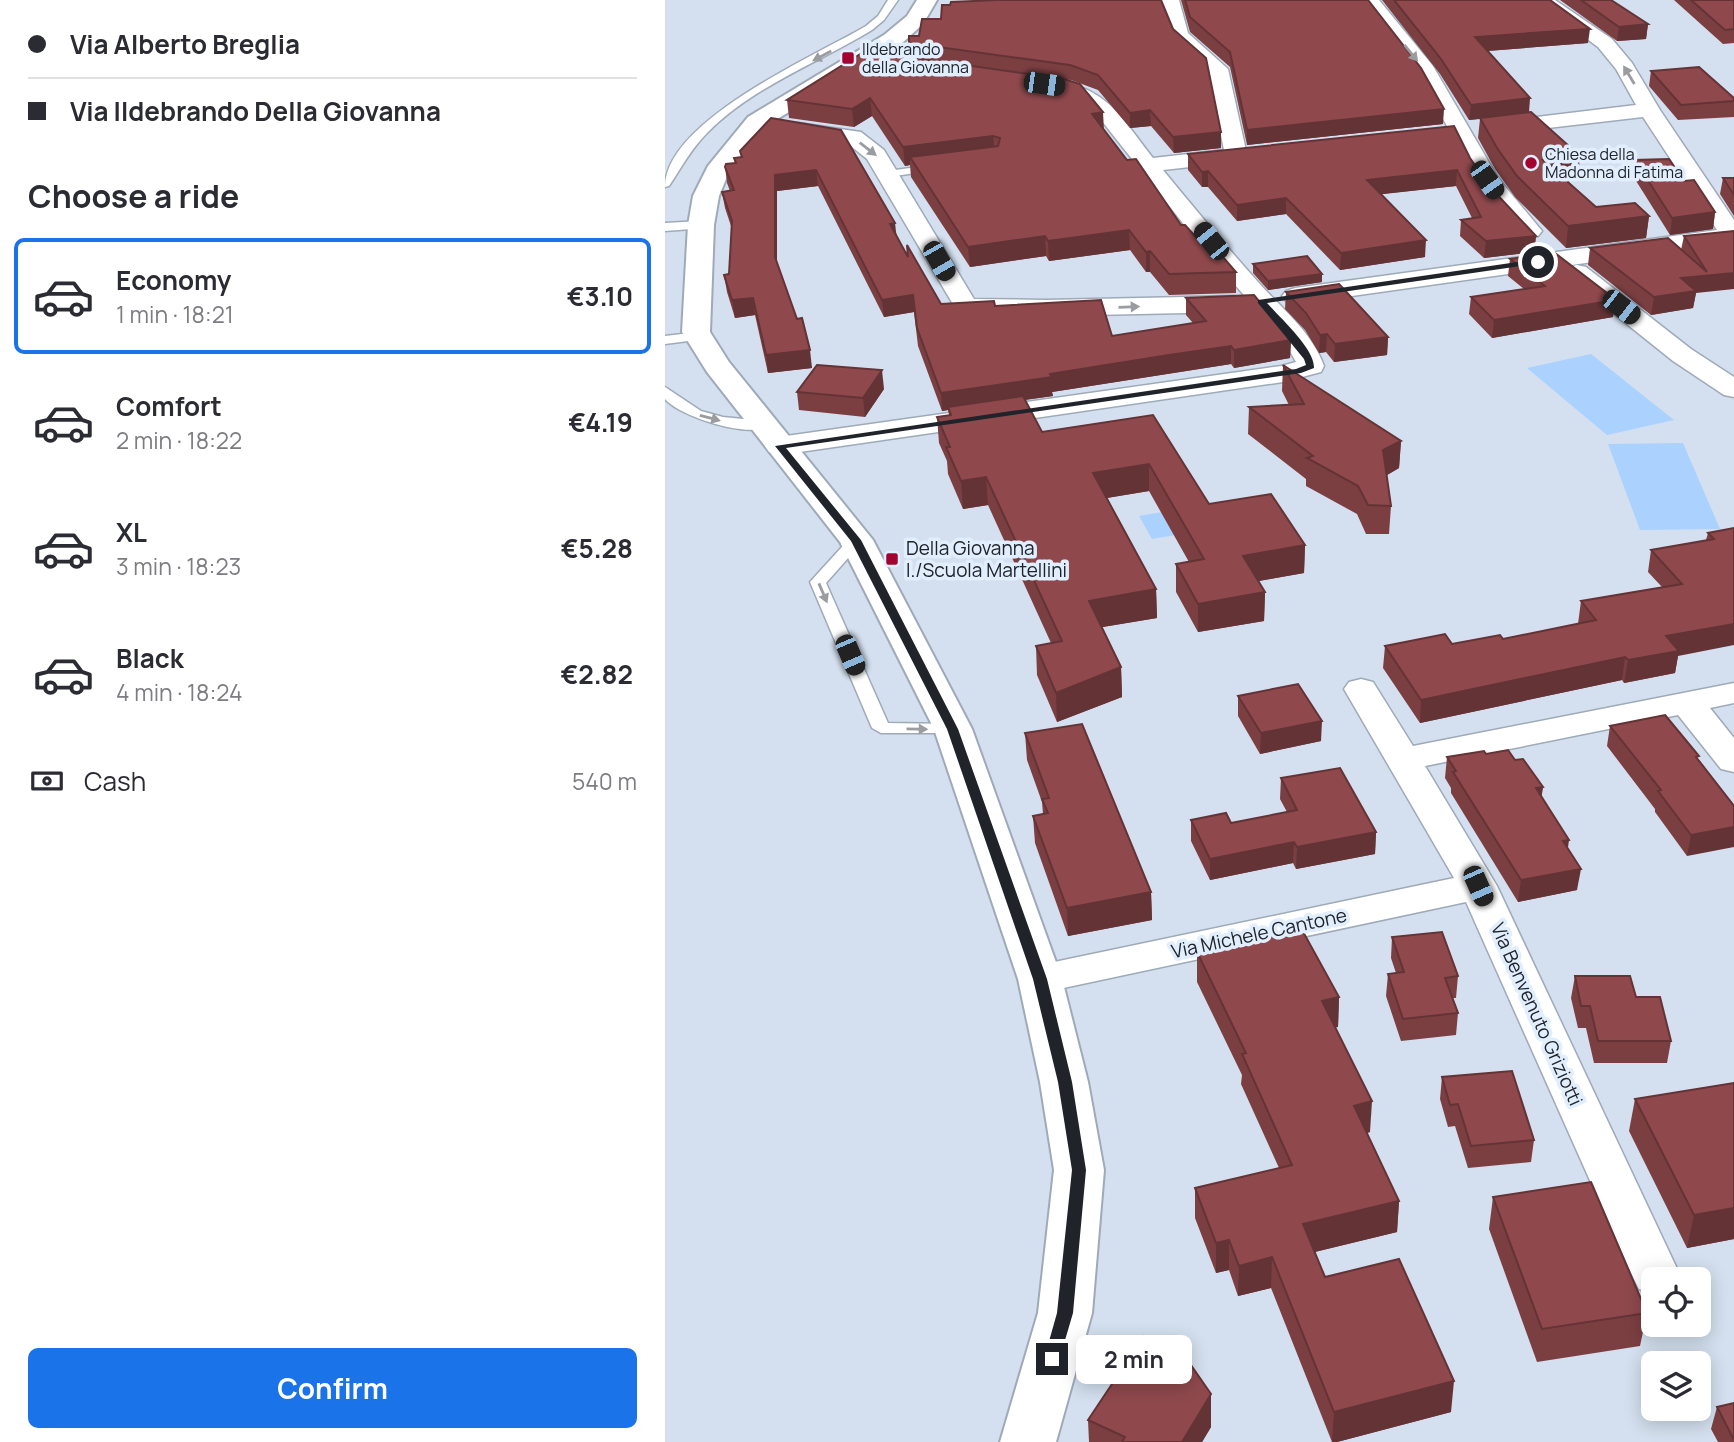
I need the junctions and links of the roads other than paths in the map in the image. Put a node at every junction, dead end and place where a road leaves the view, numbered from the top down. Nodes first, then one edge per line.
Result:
1 (893, 0) edge
2 (927, 0) edge
3 (1170, 0) edge
4 (1369, 0) edge
5 (1543, 0) edge
6 (862, 59) junction
7 (901, 64) edge
8 (801, 80) junction
9 (1018, 80) edge
10 (1649, 110) junction
11 (756, 122) junction
12 (1462, 132) junction
13 (1435, 134) edge
14 (1263, 152) edge
15 (1236, 155) junction
16 (1147, 165) junction
17 (941, 167) edge
18 (888, 174) junction
19 (665, 184) edge
20 (701, 225) junction
21 (665, 227) edge
22 (1733, 237) edge
23 (1560, 259) junction
24 (1261, 302) junction
25 (682, 338) edge
26 (1734, 389) edge
27 (665, 391) edge
28 (771, 436) junction
29 (856, 540) junction
30 (1361, 689) dead end
31 (1734, 693) edge
32 (1686, 702) junction
33 (953, 729) junction
34 (1405, 759) junction
35 (1734, 761) edge
36 (1478, 886) junction
37 (1040, 979) junction
38 (1652, 1267) edge
39 (1028, 1442) edge

1 -> 8 lane
2 - 6 street
3 - 15 street
4 -> 12 street
10 -> 5 street
6 - 7 street
6 - 8 street
8 - 11 street
8 - 19 lane
9 - 16 street
10 - 12 street
10 - 22 street
11 -> 18 street
11 - 20 street
12 - 13 street
12 - 23 street
14 - 15 street
15 - 16 street
16 - 24 street
17 - 18 lane
18 -> 24 street
20 - 21 lane
20 - 25 street
22 - 23 street
23 - 24 street
23 - 26 street
24 - 28 street
25 - 28 street
27 -> 28 lane
28 - 29 street
29 - 33 street
29 -> 33 lane
30 - 34 street, Via Benvenuto Griziotti
31 - 32 street
32 - 34 street
32 - 35 street
33 - 37 street
34 - 36 street, Via Benvenuto Griziotti
36 - 37 street, Via Michele Cantone
36 - 38 street, Via Benvenuto Griziotti
37 - 39 street

